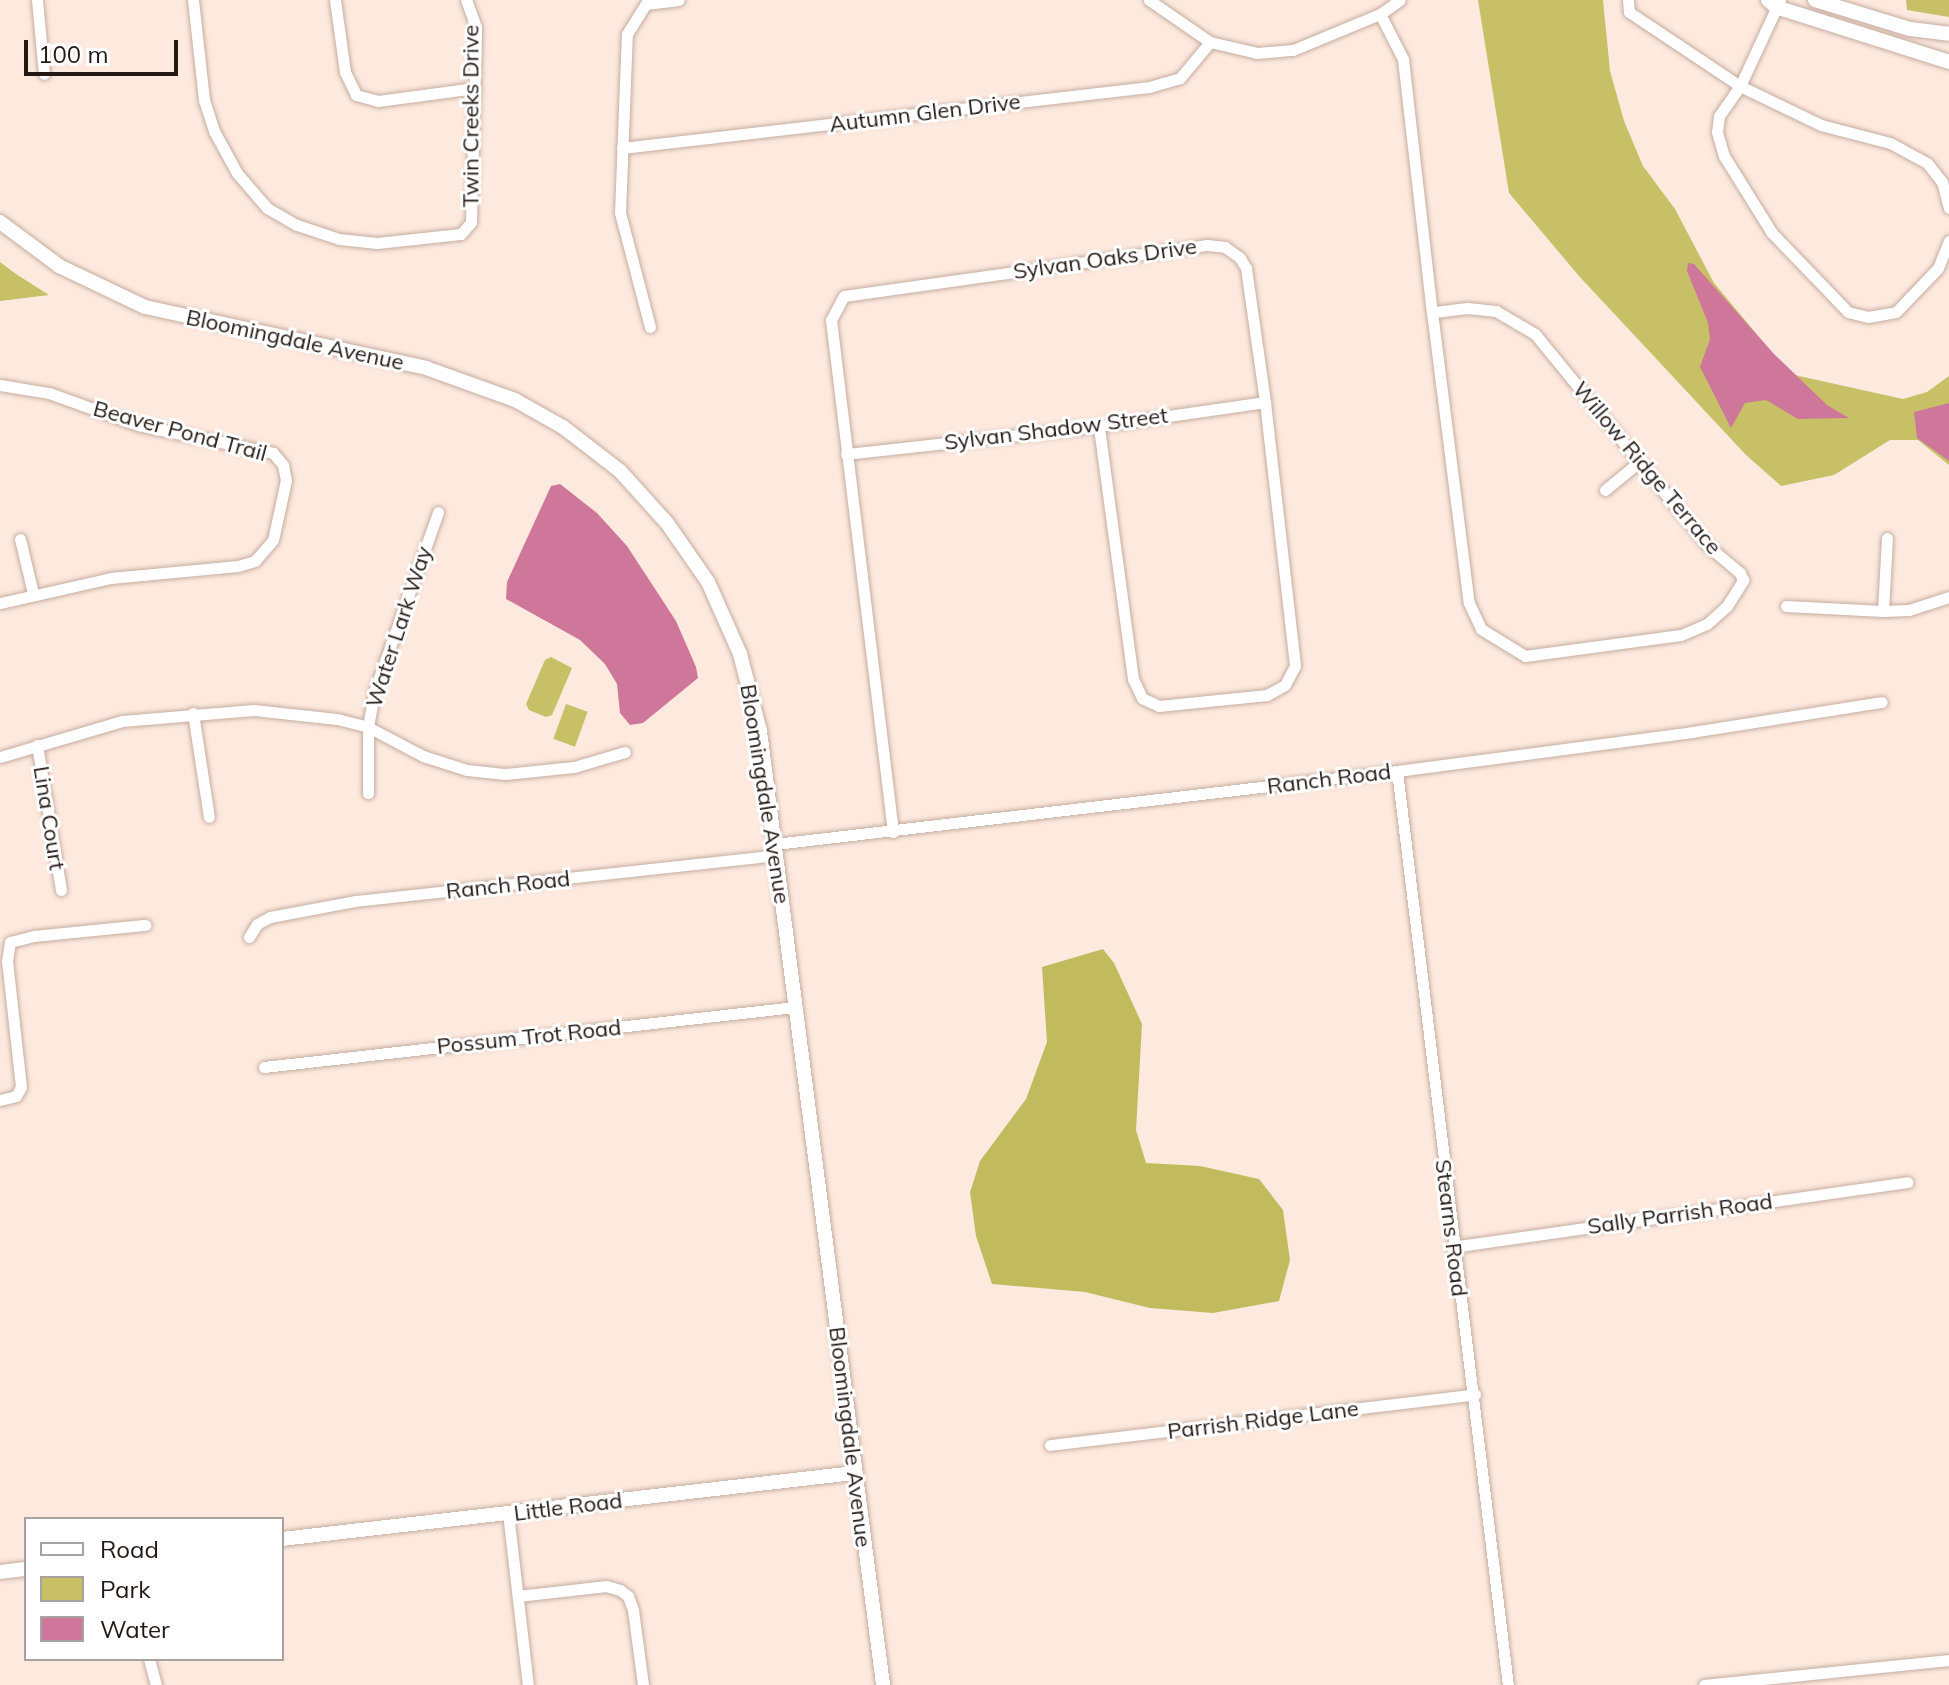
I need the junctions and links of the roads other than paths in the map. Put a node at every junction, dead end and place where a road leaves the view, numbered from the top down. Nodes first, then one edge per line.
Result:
1 (37, 0) edge
2 (193, 0) edge
3 (335, 0) edge
4 (466, 0) edge
5 (679, 0) edge
6 (1149, 0) edge
7 (1400, 0) edge
8 (1628, 0) edge
9 (1815, 0) edge
10 (1775, 2) edge
11 (1380, 14) junction
12 (1949, 34) edge
13 (1210, 42) junction
14 (1949, 62) edge
15 (44, 74) dead end
16 (1740, 86) junction
17 (475, 88) junction
18 (622, 148) junction
19 (1949, 208) edge
20 (0, 222) edge
21 (1949, 241) edge
22 (1432, 312) junction
23 (650, 327) dead end
24 (0, 385) edge
25 (1265, 402) junction
26 (1099, 426) junction
27 (846, 454) junction
28 (1639, 462) junction
29 (1605, 490) dead end
30 (438, 512) dead end
31 (1887, 538) dead end
32 (20, 539) dead end
33 (33, 593) junction
34 (1949, 597) edge
35 (0, 603) edge
36 (1786, 606) dead end
37 (1883, 611) junction
38 (1882, 702) dead end
39 (193, 713) junction
40 (368, 727) junction
41 (37, 745) junction
42 (625, 752) dead end
43 (0, 757) edge
44 (1397, 771) junction
45 (368, 793) dead end
46 (209, 817) dead end
47 (893, 832) junction
48 (775, 850) junction
49 (61, 890) dead end
50 (145, 925) dead end
51 (249, 937) dead end
52 (795, 1007) junction
53 (264, 1067) dead end
54 (0, 1100) edge
55 (1907, 1182) dead end
56 (1452, 1247) junction
57 (1475, 1394) junction
58 (1050, 1445) dead end
59 (854, 1473) junction
60 (508, 1513) junction
61 (284, 1539) edge
62 (24, 1569) edge
63 (0, 1572) edge
64 (518, 1596) junction
65 (1949, 1660) edge
66 (150, 1661) edge
67 (156, 1685) edge
68 (528, 1685) edge
69 (643, 1685) edge
70 (883, 1685) edge
71 (1508, 1685) edge
72 (1704, 1685) edge

1 - 15 street
2 - 17 street, Twin Creeks Drive
3 - 17 street
4 - 17 street, Twin Creeks Drive
5 - 18 street
6 - 13 street
7 - 11 street
8 - 16 street
9 - 12 street
10 - 14 street
10 - 16 street
11 - 13 street
11 - 22 street, Willow Ridge Terrace
13 - 18 street, Autumn Glen Drive
16 - 19 street
16 - 21 street
18 - 23 street
20 - 48 street, Bloomingdale Avenue
22 - 28 street, Willow Ridge Terrace
22 - 28 street, Willow Ridge Terrace
24 - 33 street, Beaver Pond Trail
25 - 26 street, Sylvan Shadow Street
25 - 26 street, Sylvan Oaks Drive
25 - 27 street, Sylvan Oaks Drive
26 - 27 street, Sylvan Shadow Street
27 - 47 street, Sylvan Oaks Drive
28 - 29 street
30 - 40 street, Water Lark Way
31 - 37 street
32 - 33 street
33 - 35 street, Beaver Pond Trail
34 - 37 street
36 - 37 street
38 - 44 street, Ranch Road
39 - 40 street
39 - 41 street
39 - 46 street
40 - 42 street
40 - 45 street, Water Lark Way
41 - 43 street
41 - 49 street, Lina Court
44 - 47 street, Ranch Road
44 - 56 street, Stearns Road
47 - 48 street, Ranch Road
48 - 51 street, Ranch Road
48 - 52 street, Bloomingdale Avenue
50 - 54 street
52 - 53 street, Possum Trot Road
52 - 59 street, Bloomingdale Avenue
55 - 56 street, Sally Parrish Road
56 - 57 street, Stearns Road
57 - 58 street, Parrish Ridge Lane
57 - 71 street, Stearns Road
59 - 60 street, Little Road
59 - 70 street, Bloomingdale Avenue
60 - 61 street, Little Road
60 - 64 street
62 - 63 street
64 - 68 street
64 - 69 street
65 - 72 street
66 - 67 street

